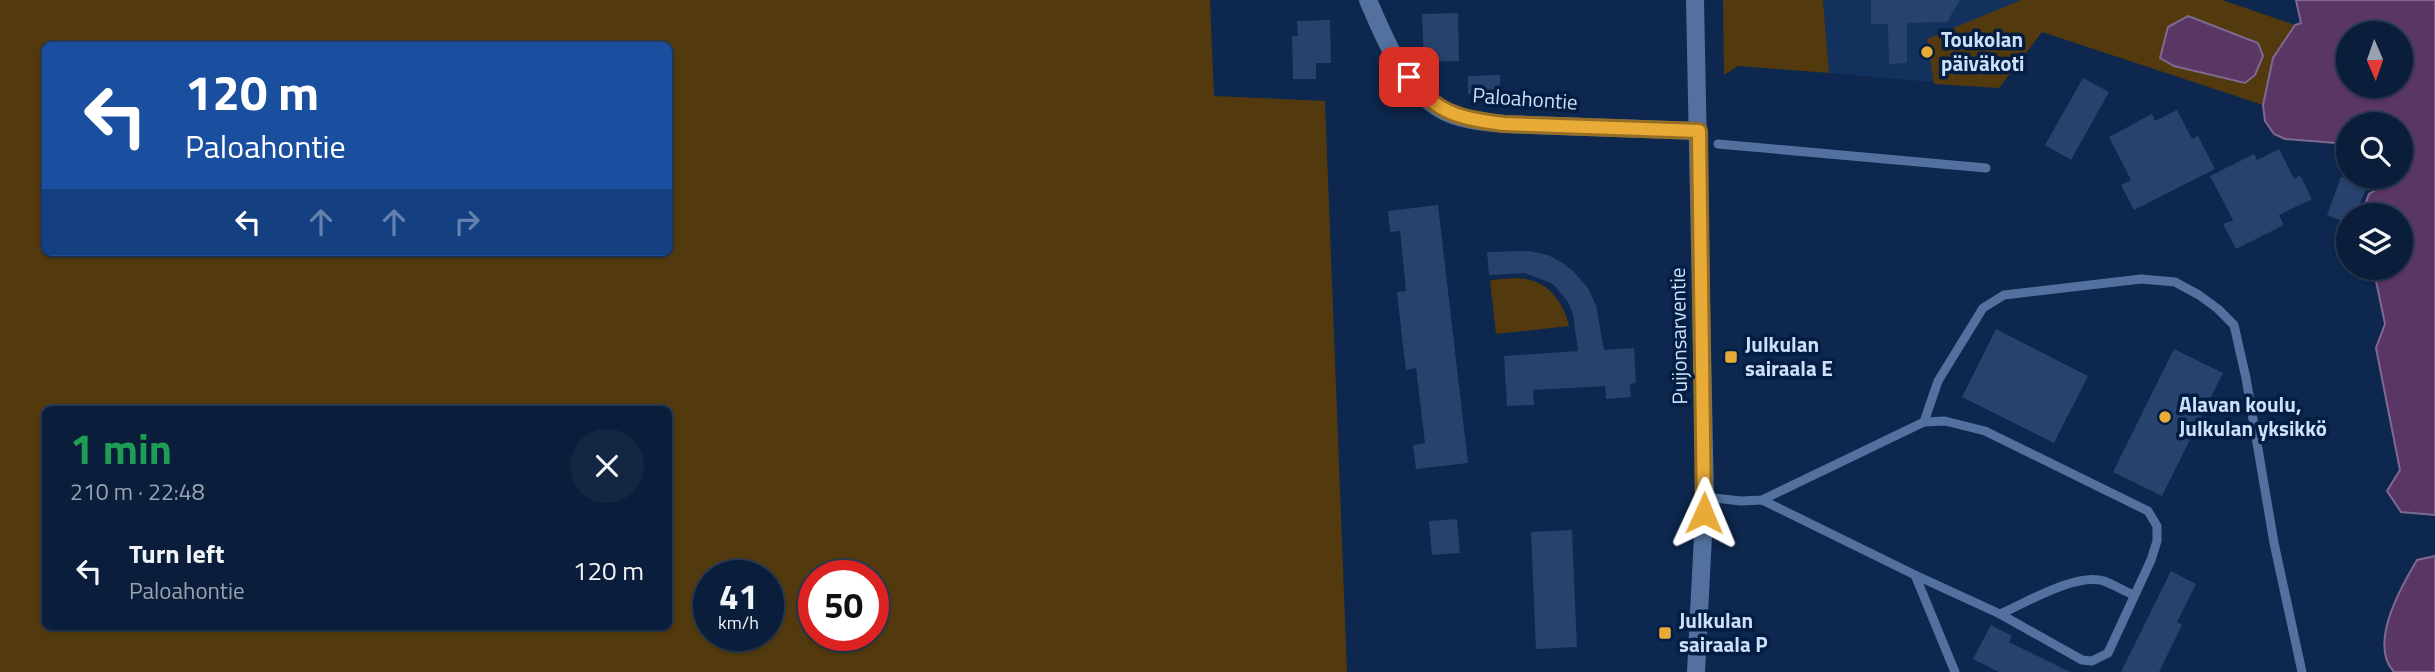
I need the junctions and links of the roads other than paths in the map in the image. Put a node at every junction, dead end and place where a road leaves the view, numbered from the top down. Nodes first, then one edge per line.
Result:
1 (1368, 0) edge
2 (1695, 0) edge
3 (1699, 131) junction
4 (1718, 144) dead end
5 (1986, 168) dead end
6 (1924, 422) junction
7 (1705, 497) junction
8 (1762, 500) junction
9 (1915, 575) junction
10 (2134, 595) junction
11 (2000, 614) junction
12 (1696, 672) edge
13 (1955, 672) edge
14 (2302, 672) edge

1 - 3 main road, Paloahontie
2 - 3 main road, Puijonsarventie
3 - 7 main road, Puijonsarventie
4 - 5 lane
6 - 8 lane
6 - 10 lane
6 - 14 lane
7 - 8 lane
7 - 12 main road, Puijonsarventie
8 - 9 lane
9 - 11 lane
9 - 13 lane
10 - 11 lane
10 - 11 lane

